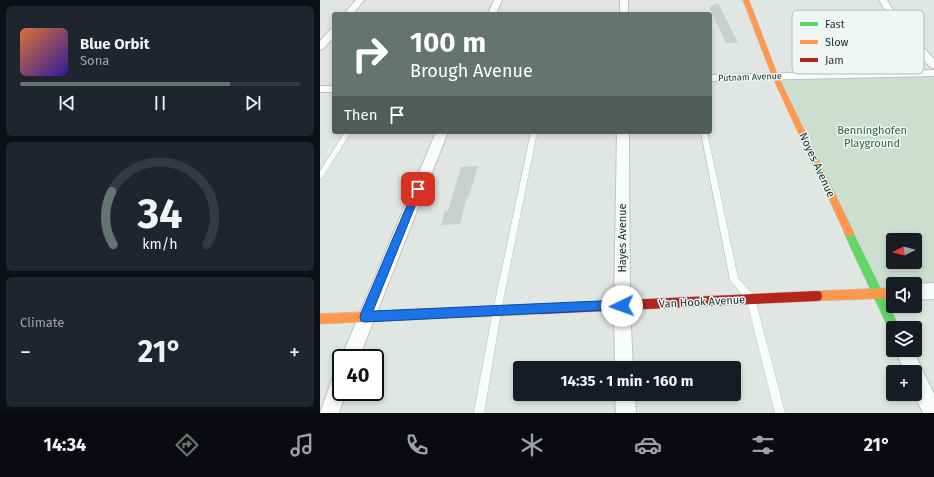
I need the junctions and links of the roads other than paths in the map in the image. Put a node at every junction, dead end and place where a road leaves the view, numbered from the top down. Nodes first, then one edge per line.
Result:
1 (360, 0) edge
2 (498, 0) edge
3 (624, 0) edge
4 (746, 0) edge
5 (883, 0) edge
6 (888, 10) edge
7 (350, 12) edge
8 (493, 12) edge
9 (624, 12) edge
10 (332, 33) edge
11 (320, 47) edge
12 (924, 54) edge
13 (934, 65) edge
14 (924, 73) edge
15 (934, 73) edge
16 (881, 74) edge
17 (775, 76) junction
18 (712, 78) edge
19 (320, 89) edge
20 (332, 89) edge
21 (347, 134) edge
22 (441, 134) edge
23 (534, 134) edge
24 (623, 134) edge
25 (704, 134) edge
26 (320, 176) edge
27 (934, 291) edge
28 (922, 292) edge
29 (886, 293) edge
30 (878, 294) junction
31 (751, 299) junction
32 (622, 306) junction
33 (497, 311) junction
34 (365, 317) junction
35 (320, 319) edge
36 (891, 321) edge
37 (353, 349) edge
38 (624, 361) edge
39 (922, 389) edge
40 (334, 401) edge
41 (625, 401) edge
42 (329, 413) edge
43 (479, 413) edge
44 (626, 413) edge
45 (780, 413) edge
46 (933, 413) edge

1 - 7 street
2 - 8 street
3 - 9 street
4 - 17 street, Noyes Avenue
5 - 6 street
10 - 11 street
12 - 13 street
14 - 15 street, Putnam Avenue
16 - 17 street, Putnam Avenue
17 - 18 street, Putnam Avenue
17 - 30 street, Noyes Avenue
19 - 20 street
21 - 26 lane
22 - 34 street
23 - 33 lane
24 - 32 street, Hayes Avenue
25 - 31 lane
27 - 28 street
29 - 30 street, Van Hook Avenue
30 - 31 street, Van Hook Avenue
30 - 36 street, Noyes Avenue
31 - 32 street, Van Hook Avenue
31 - 45 lane
32 - 33 street, Van Hook Avenue
32 - 38 street, Hayes Avenue
33 - 34 street, Van Hook Avenue
33 - 43 lane
34 - 35 street, Van Hook Avenue
34 - 37 street
39 - 46 street
40 - 42 street
41 - 44 street

